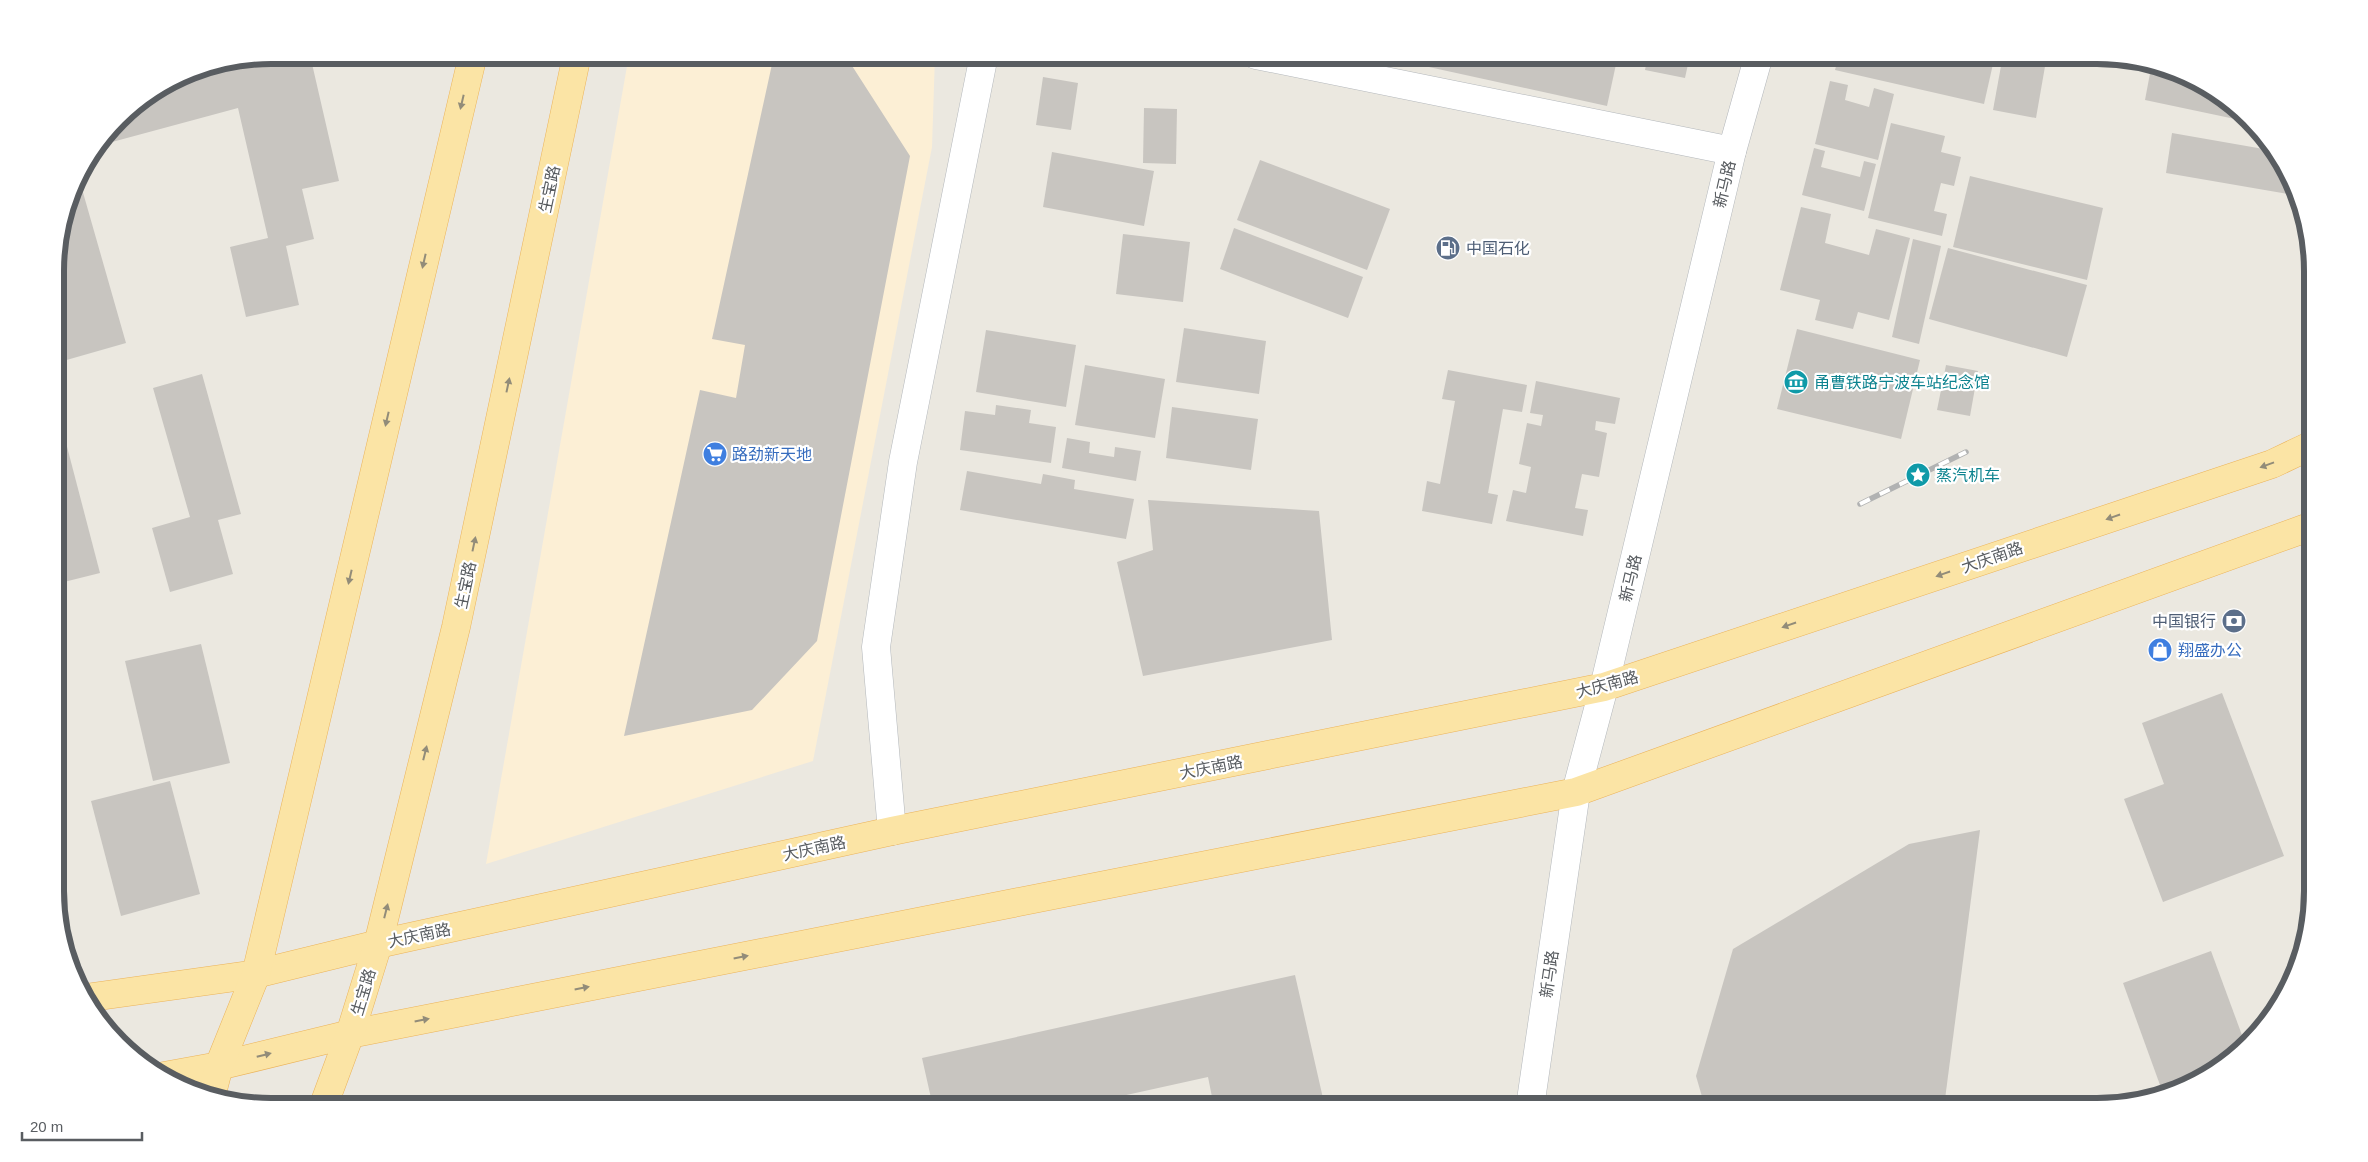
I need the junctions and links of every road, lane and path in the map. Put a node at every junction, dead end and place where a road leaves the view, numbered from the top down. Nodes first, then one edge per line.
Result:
1 (471, 64) edge
2 (575, 64) edge
3 (982, 64) edge
4 (1301, 64) edge
5 (1756, 64) edge
6 (1732, 151) junction
7 (2304, 449) edge
8 (2304, 529) edge
9 (1604, 687) junction
10 (1576, 792) junction
11 (892, 831) junction
12 (378, 944) junction
13 (256, 974) junction
14 (92, 997) edge
15 (350, 1034) junction
16 (219, 1066) junction
17 (174, 1074) edge
18 (213, 1090) edge
19 (326, 1098) edge
20 (1531, 1098) edge

1 -> 13 main road
12 -> 2 main road, 生宝路
3 - 11 street
4 - 6 street
5 - 6 street, 新马路
6 - 9 street, 新马路
7 -> 9 main road, 大庆南路
8 - 10 main road
9 - 10 street, 新马路
9 - 11 main road, 大庆南路
15 -> 10 main road
10 - 20 street, 新马路
11 - 12 main road, 大庆南路
12 - 13 main road, 大庆南路
12 - 15 main road, 生宝路
13 - 14 main road, 大庆南路
13 - 16 main road
16 -> 15 main road
15 - 19 main road, 生宝路
16 - 17 main road
16 - 18 main road

